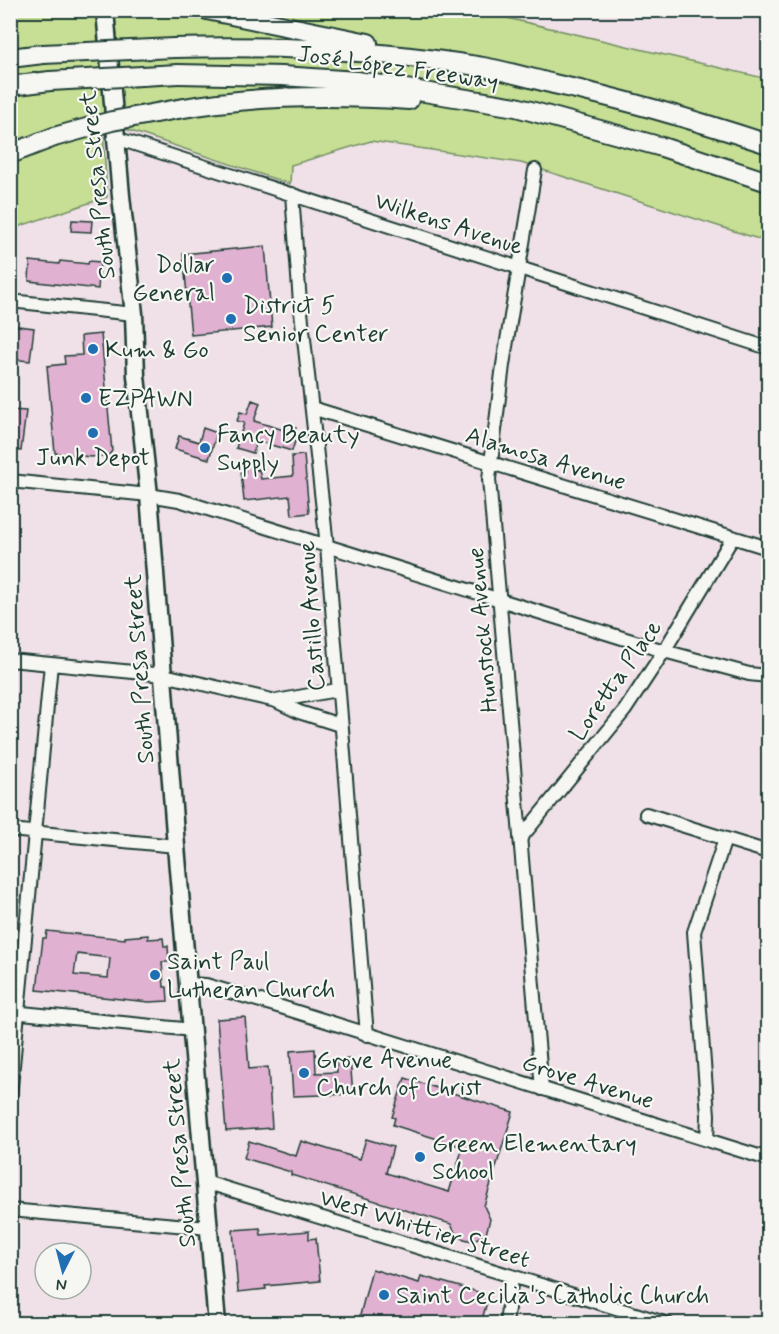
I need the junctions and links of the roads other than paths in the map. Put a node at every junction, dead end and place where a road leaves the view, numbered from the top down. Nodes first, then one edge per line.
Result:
1 (105, 10) edge
2 (207, 10) edge
3 (10, 58) edge
4 (484, 67) junction
5 (10, 86) edge
6 (516, 107) junction
7 (116, 138) junction
8 (768, 144) edge
9 (10, 154) edge
10 (535, 170) dead end
11 (768, 182) edge
12 (292, 194) junction
13 (519, 268) junction
14 (10, 301) edge
15 (134, 314) junction
16 (768, 348) edge
17 (312, 408) junction
18 (490, 463) junction
19 (10, 481) edge
20 (149, 495) junction
21 (733, 537) junction
22 (327, 546) junction
23 (768, 548) edge
24 (501, 600) junction
25 (664, 651) junction
26 (10, 660) edge
27 (51, 664) junction
28 (164, 675) junction
29 (768, 676) edge
30 (337, 690) junction
31 (276, 701) junction
32 (340, 725) junction
33 (646, 814) dead end
34 (10, 830) edge
35 (35, 833) junction
36 (520, 839) junction
37 (725, 839) junction
38 (176, 846) junction
39 (768, 852) edge
40 (188, 984) junction
41 (14, 1012) edge
42 (193, 1030) junction
43 (367, 1035) junction
44 (542, 1089) junction
45 (10, 1097) edge
46 (707, 1140) junction
47 (768, 1159) edge
48 (204, 1182) junction
49 (10, 1209) edge
50 (209, 1228) junction
51 (512, 1277) junction
52 (216, 1323) edge
53 (506, 1323) edge
54 (668, 1323) edge

1 - 7 main road, South Presa Street
2 - 4 highway
3 - 4 highway, José López Freeway, bridge
4 - 8 highway, José López Freeway
5 - 6 highway, José López Freeway, bridge
6 - 9 highway, bridge
6 - 11 highway, José López Freeway
7 - 12 street, Wilkens Avenue
7 - 15 main road, South Presa Street
10 - 13 street, Hunstock Avenue
12 - 13 street, Wilkens Avenue
12 - 17 street, Castillo Avenue
13 - 16 street, Wilkens Avenue
13 - 18 street, Hunstock Avenue
14 - 15 street
15 - 20 main road, South Presa Street
17 - 18 street, Alamosa Avenue
17 - 22 street, Castillo Avenue
18 - 21 street, Alamosa Avenue
18 - 24 street, Hunstock Avenue
19 - 20 street
20 - 22 street
20 - 28 main road, South Presa Street
21 - 23 street, Alamosa Avenue
21 - 25 street, Loretta Place
22 - 24 street
22 - 30 street, Castillo Avenue
24 - 25 street
24 - 36 street, Hunstock Avenue
25 - 29 street
25 - 36 street, Loretta Place
26 - 27 street
27 - 28 street
27 - 35 street
28 - 31 street
28 - 38 main road, South Presa Street
30 - 31 street
30 - 32 street, Castillo Avenue
31 - 32 street
32 - 43 street, Castillo Avenue
33 - 37 street
34 - 35 street
35 - 38 street
35 - 41 street
36 - 44 street, Hunstock Avenue
37 - 39 street
37 - 46 street
38 - 40 main road, South Presa Street
40 - 42 main road, South Presa Street
40 - 43 street, Grove Avenue
41 - 42 street
41 - 45 street
42 - 48 main road, South Presa Street
43 - 44 street, Grove Avenue
44 - 46 street, Grove Avenue
46 - 47 street, Grove Avenue
48 - 50 main road, South Presa Street
48 - 51 street, West Whittier Street
49 - 50 street
50 - 52 main road, South Presa Street
51 - 53 street
51 - 54 street, West Whittier Street

